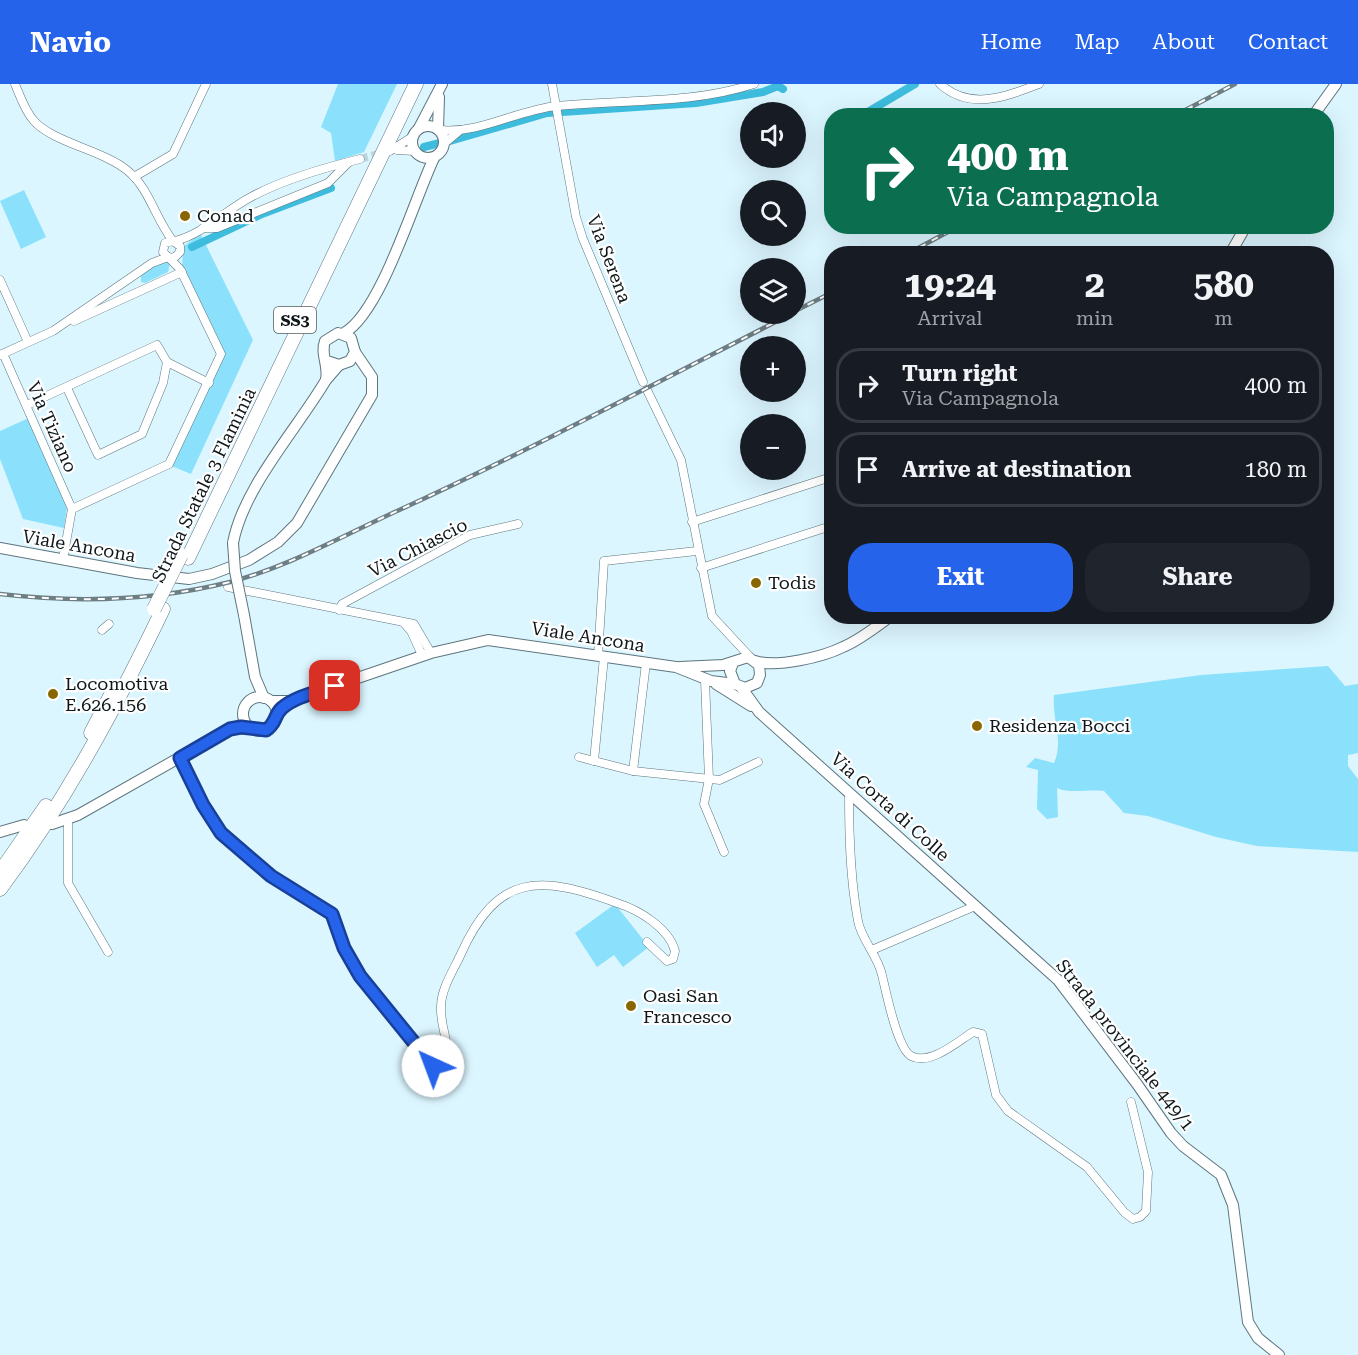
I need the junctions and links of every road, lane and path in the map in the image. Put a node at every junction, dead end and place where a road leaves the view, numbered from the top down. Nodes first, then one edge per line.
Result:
1 (15, 84) edge
2 (206, 84) edge
3 (406, 84) edge
4 (416, 84) edge
5 (552, 84) edge
6 (754, 84) edge
7 (940, 84) edge
8 (1039, 84) edge
9 (1336, 84) edge
10 (442, 86) edge
11 (555, 106) junction
12 (1319, 108) edge
13 (439, 130) junction
14 (459, 131) junction
15 (415, 133) junction
16 (445, 143) junction
17 (416, 153) junction
18 (434, 158) junction
19 (360, 159) tunnel mouth
20 (349, 162) junction
21 (134, 177) junction
22 (424, 186) junction
23 (161, 226) junction
24 (201, 228) junction
25 (190, 236) junction
26 (174, 241) junction
27 (163, 248) junction
28 (180, 251) junction
29 (169, 258) junction
30 (152, 263) junction
31 (181, 271) junction
32 (0, 280) edge
33 (358, 322) junction
34 (53, 331) junction
35 (344, 333) junction
36 (28, 342) junction
37 (355, 347) junction
38 (2, 356) edge
39 (327, 361) junction
40 (167, 362) junction
41 (343, 365) junction
42 (364, 366) junction
43 (326, 380) junction
44 (643, 381) dead end
45 (209, 383) junction
46 (67, 388) junction
47 (647, 390) dead end
48 (27, 405) junction
49 (824, 479) edge
50 (72, 509) junction
51 (692, 522) junction
52 (518, 524) dead end
53 (824, 528) edge
54 (0, 548) edge
55 (697, 551) junction
56 (185, 556) junction
57 (63, 559) junction
58 (701, 568) junction
59 (228, 587) dead end
60 (158, 609) junction
61 (339, 610) junction
62 (403, 622) junction
63 (879, 624) edge
64 (414, 640) junction
65 (736, 641) junction
66 (426, 654) junction
67 (601, 656) junction
68 (753, 660) junction
69 (402, 662) junction
70 (735, 662) junction
71 (646, 663) junction
72 (776, 664) junction
73 (704, 676) junction
74 (758, 680) junction
75 (738, 685) junction
76 (263, 699) junction
77 (290, 701) junction
78 (243, 711) junction
79 (277, 712) junction
80 (762, 714) junction
81 (250, 728) junction
82 (230, 729) junction
83 (579, 757) dead end
84 (180, 758) junction
85 (594, 761) junction
86 (758, 762) dead end
87 (633, 771) junction
88 (709, 779) junction
89 (849, 793) junction
90 (68, 820) junction
91 (52, 824) dead end
92 (24, 825) dead end
93 (0, 832) edge
94 (724, 852) dead end
95 (24, 857) junction
96 (3, 867) edge
97 (0, 889) edge
98 (0, 897) edge
99 (975, 906) junction
100 (993, 922) joint
101 (647, 942) dead end
102 (872, 950) junction
103 (108, 952) dead end
104 (1131, 1102) dead end
105 (1279, 1355) edge

1 - 21 street
2 - 21 street
3 - 56 highway, Strada Statale 3 Flaminia / SS3
4 - 56 highway, Strada Statale 3 Flaminia / SS3
5 - 11 street, Via Serena
6 - 11 street
7 - 8 street
9 - 12 main road
10 - 13 main road
10 - 15 main road
11 - 14 street
11 - 44 street, Via Serena
13 - 14 street
13 - 15 main road
13 - 16 main road
14 - 16 street
15 - 17 main road
15 - 17 street
16 - 18 main road
17 - 18 main road
17 - 22 main road
18 - 22 main road
19 - 20 street
20 - 24 street
20 - 24 street
21 - 23 street
22 - 33 main road
23 - 26 street
23 - 27 street
24 - 25 street
25 - 26 street
25 - 28 street
26 - 27 street
26 - 28 street
27 - 29 street
27 - 30 street
28 - 29 street
28 - 31 street
29 - 30 street
29 - 31 street
30 - 34 street
31 - 34 street
31 - 45 street
32 - 36 street
33 - 35 main road
33 - 37 main road
34 - 36 street
35 - 37 main road
35 - 39 main road
36 - 38 street
37 - 41 main road
37 - 42 main road
38 - 48 street, Via Tiziano
39 - 41 main road
39 - 43 main road
40 - 45 street
40 - 46 street
40 - 46 street
41 - 42 main road
41 - 43 main road
42 - 57 main road, Viale Ancona
43 - 76 main road, bridge
45 - 50 street
46 - 48 street
47 - 51 street
48 - 50 street, Via Tiziano
49 - 51 street
50 - 57 street
51 - 55 street
52 - 61 street, Via Chiascio
53 - 58 street
54 - 57 main road, Viale Ancona
55 - 58 street
55 - 67 street
56 - 60 highway, Strada Statale 3 Flaminia / SS3, bridge
58 - 65 street
59 - 61 street
60 - 95 highway, Strada Statale 3 Flaminia / SS3
60 - 96 highway, Strada Statale 3 Flaminia / SS3
61 - 62 street
62 - 64 street
62 - 66 street
63 - 72 main road
64 - 66 street
64 - 69 street
65 - 68 street
65 - 70 street
66 - 67 main road, Viale Ancona
66 - 69 main road
67 - 71 main road, Viale Ancona
67 - 85 street
68 - 70 main road, Viale Ancona
68 - 72 main road, Viale Ancona
68 - 74 main road, Via Corta di Colle
69 - 77 main road
70 - 73 main road, Viale Ancona
70 - 75 main road
71 - 73 main road, Viale Ancona
71 - 87 street
72 - 74 main road
73 - 75 main road, Viale Ancona
73 - 80 main road, Viale Ancona
73 - 88 street
74 - 75 main road, Viale Ancona
74 - 80 main road, Via Corta di Colle
75 - 80 main road, Via Corta di Colle
76 - 77 main road
76 - 78 main road
76 - 79 main road
77 - 79 main road
78 - 81 main road
78 - 82 main road
79 - 81 main road
80 - 89 main road, Via Corta di Colle
81 - 82 main road
82 - 84 main road
83 - 85 street
84 - 90 main road
84 - 101 street
85 - 87 street
86 - 88 street
87 - 88 street
88 - 94 street
89 - 99 main road, Via Corta di Colle
89 - 102 street
90 - 91 main road
90 - 103 street
92 - 93 main road
95 - 97 highway, Strada Statale 3 Flaminia / SS3
95 - 98 highway
99 - 100 main road, Via Corta di Colle
99 - 102 street
100 - 105 main road, Strada provinciale 449/1
102 - 104 street

